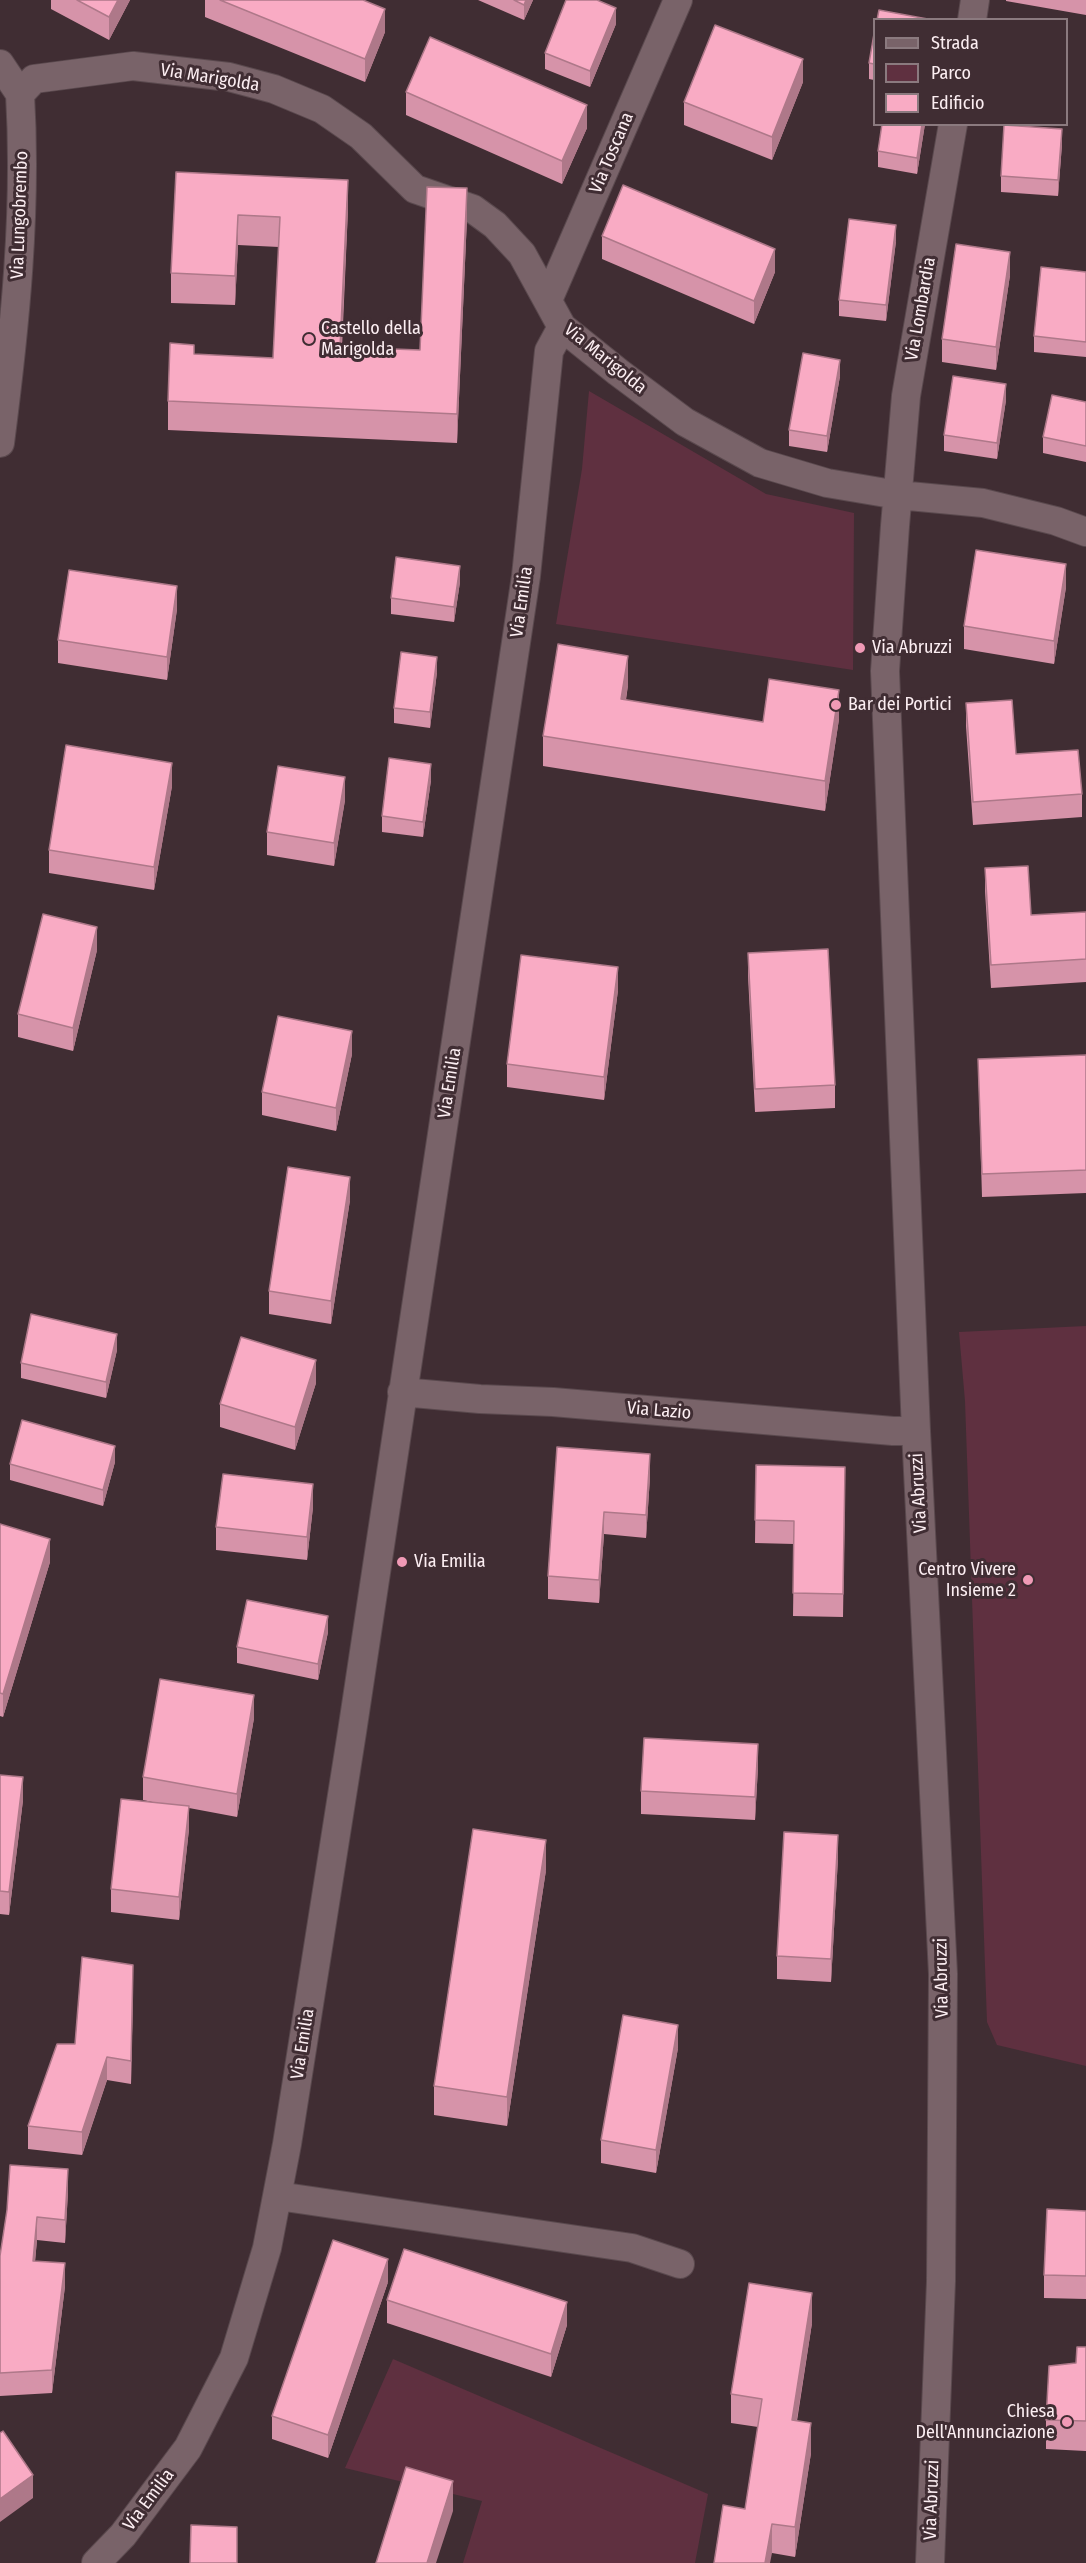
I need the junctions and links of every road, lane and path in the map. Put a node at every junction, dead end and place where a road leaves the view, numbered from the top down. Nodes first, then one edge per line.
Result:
1 (975, 0) edge
2 (673, 2) edge
3 (972, 18) edge
4 (0, 63) edge
5 (20, 94) junction
6 (953, 126) edge
7 (548, 300) junction
8 (562, 327) junction
9 (0, 443) edge
10 (898, 495) junction
11 (1086, 532) edge
12 (402, 1392) junction
13 (916, 1431) junction
14 (278, 2196) junction
15 (680, 2264) dead end
16 (96, 2563) edge
17 (930, 2563) edge

1 - 3 street
2 - 7 street, Via Toscana
4 - 5 street
5 - 7 street, Via Marigolda
5 - 9 street, Via Lungobrembo
6 - 10 street, Via Lombardia
7 - 8 street, Via Marigolda
8 - 10 street, Via Marigolda
8 - 12 street, Via Emilia
10 - 11 street, Via Marigolda
10 - 13 street, Via Abruzzi
12 - 13 street, Via Lazio
12 - 14 street, Via Emilia
13 - 17 street, Via Abruzzi
14 - 15 street
14 - 16 street, Via Emilia

